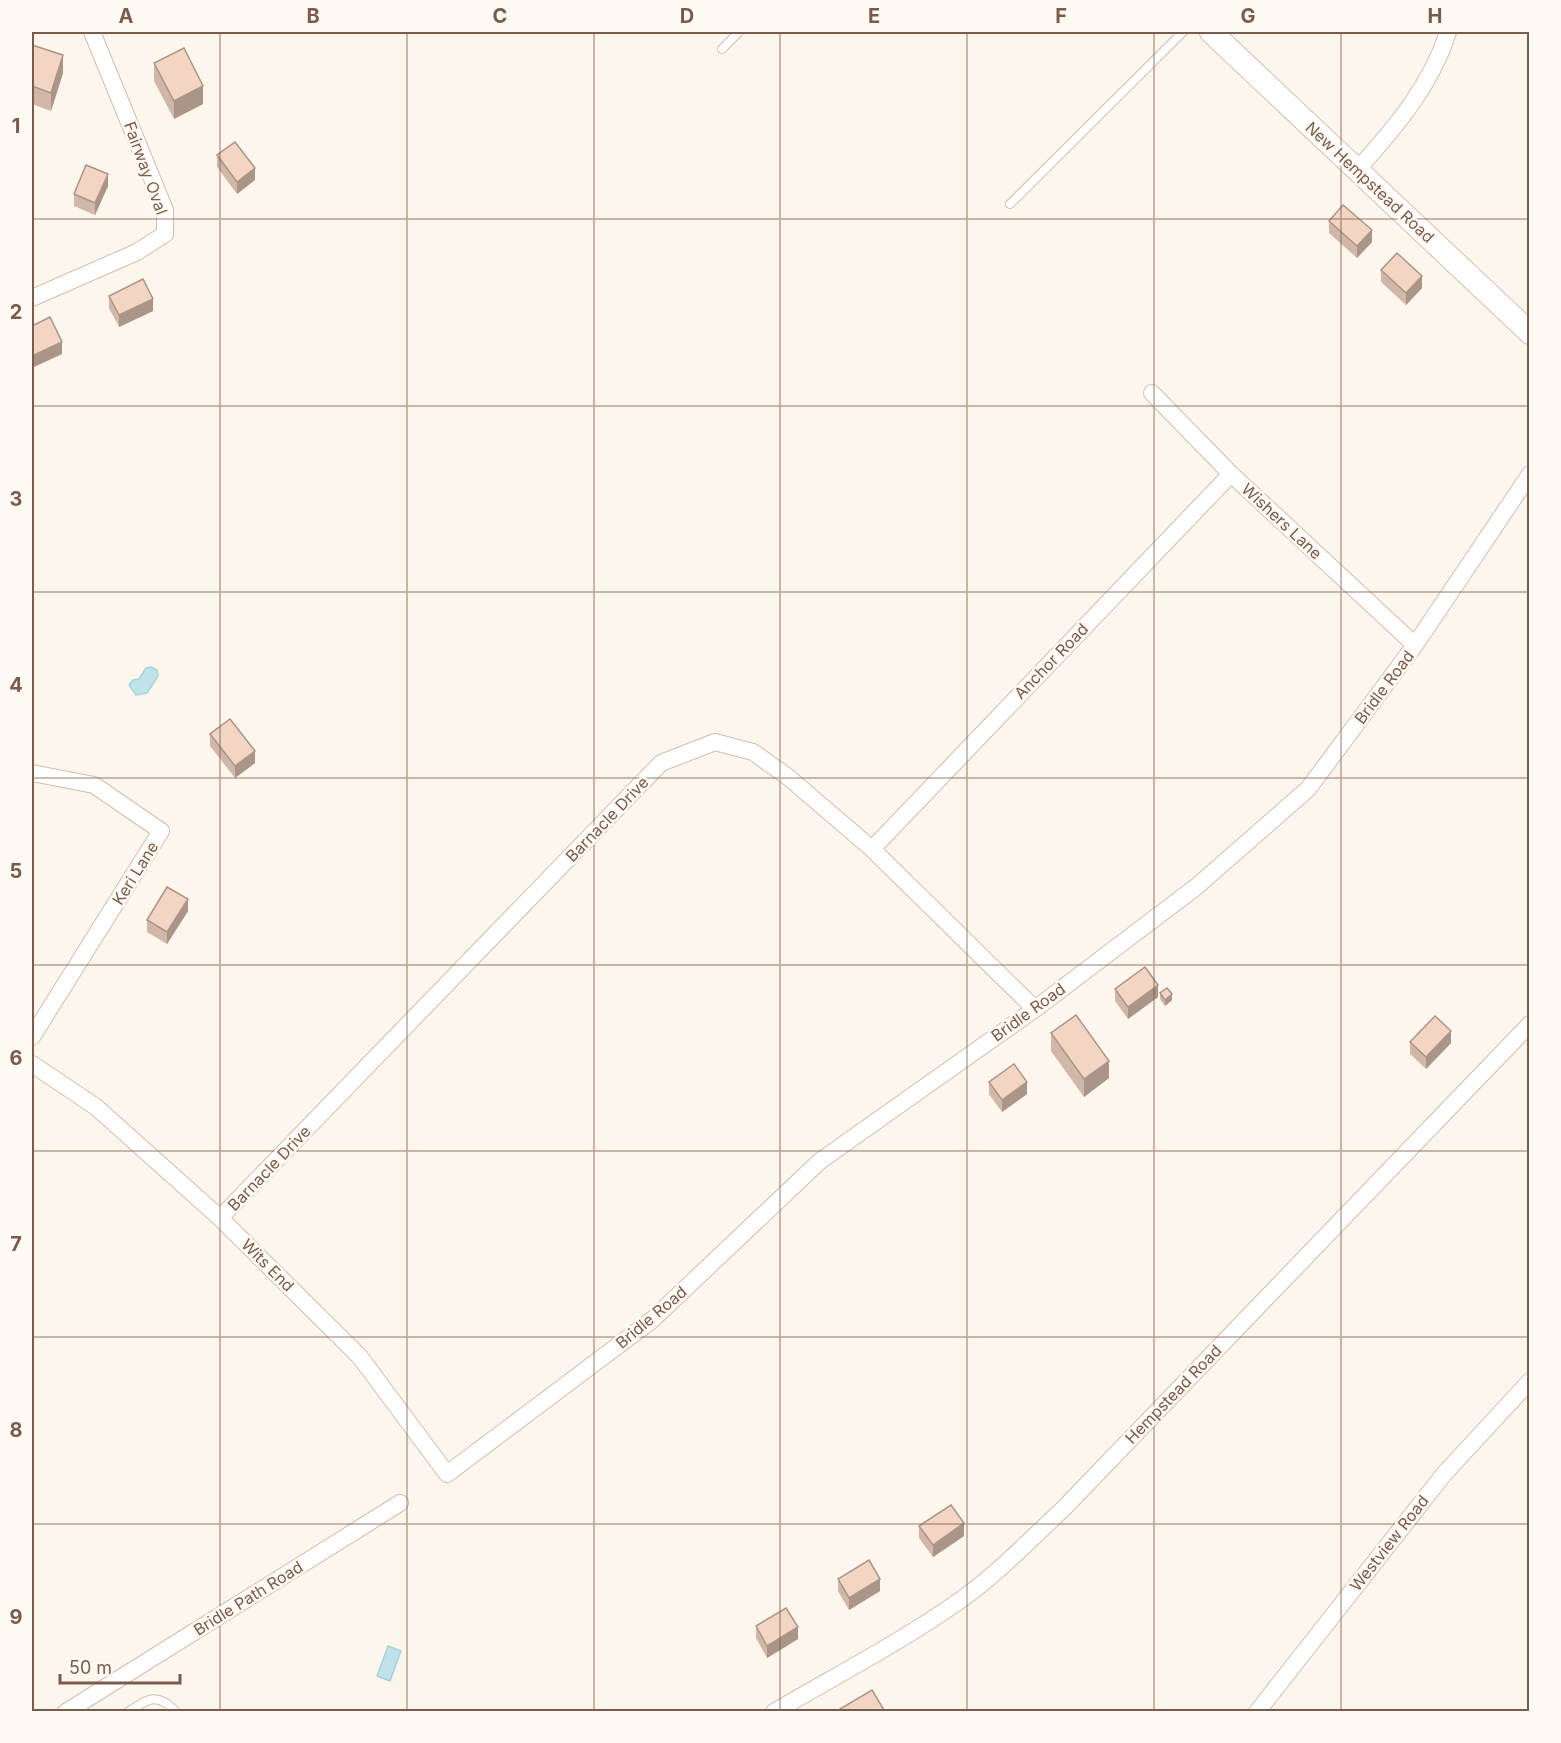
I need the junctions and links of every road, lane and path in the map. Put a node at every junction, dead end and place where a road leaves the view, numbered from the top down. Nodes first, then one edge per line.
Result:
1 (92, 32) edge
2 (739, 32) edge
3 (1183, 32) edge
4 (1211, 32) edge
5 (1448, 32) edge
6 (722, 49) dead end
7 (1357, 170) junction
8 (1010, 204) dead end
9 (32, 298) edge
10 (1530, 333) edge
11 (1152, 393) dead end
12 (1231, 474) junction
13 (1530, 474) edge
14 (1415, 645) junction
15 (32, 774) edge
16 (872, 849) junction
17 (1035, 1009) junction
18 (1530, 1024) edge
19 (32, 1037) edge
20 (32, 1064) edge
21 (220, 1218) junction
22 (1530, 1381) edge
23 (447, 1474) joint
24 (400, 1503) dead end
25 (66, 1712) edge
26 (128, 1712) edge
27 (176, 1712) edge
28 (774, 1712) edge
29 (1257, 1712) edge

1 - 9 street, Fairway Oval
2 - 6 lane
3 - 8 lane
4 - 7 street, New Hempstead Road
5 - 7 street
7 - 10 street, New Hempstead Road
11 - 12 street, Wishers Lane
12 - 14 street, Wishers Lane
12 - 16 street, Anchor Road
13 - 14 street, Bridle Road
14 - 17 street, Bridle Road
15 - 19 street, Keri Lane
16 - 17 street, Barnacle Drive
16 - 21 street, Barnacle Drive
17 - 23 street, Bridle Road
18 - 28 street, Hempstead Road
20 - 21 street, Wits End
21 - 23 street, Wits End
22 - 29 street, Westview Road
24 - 25 street, Bridle Path Road
26 - 27 lane

